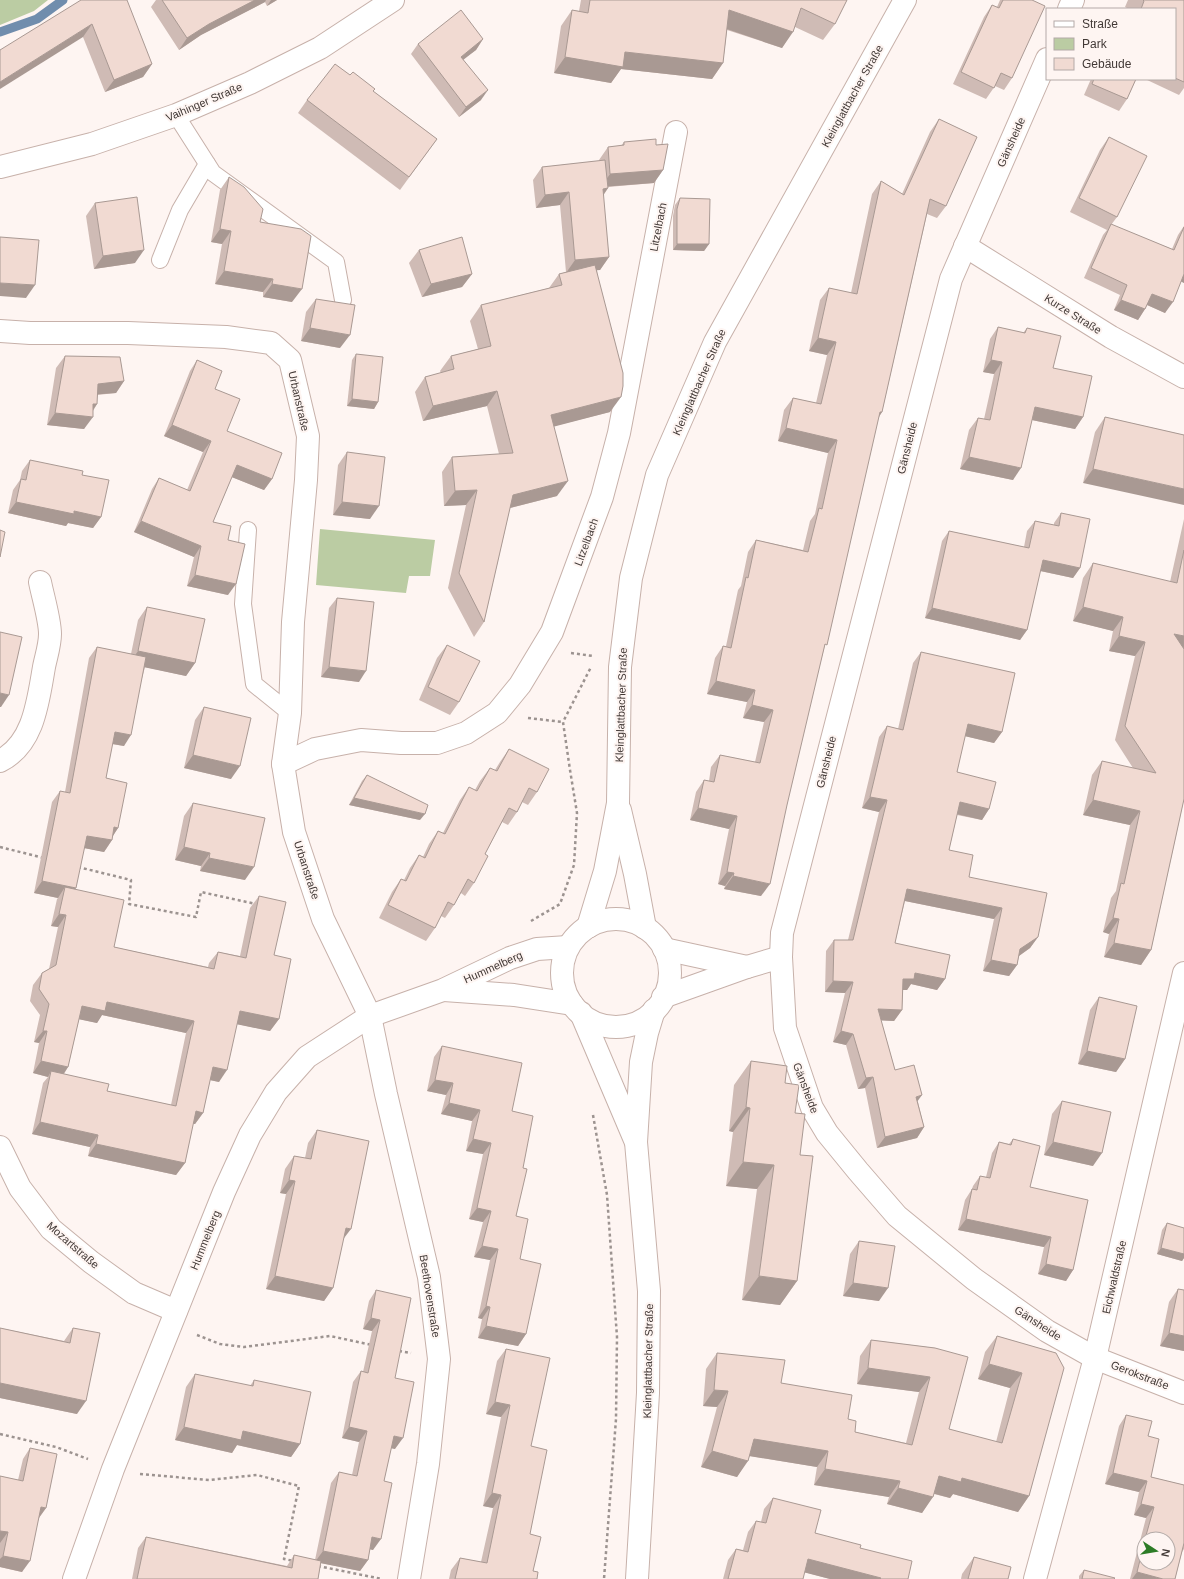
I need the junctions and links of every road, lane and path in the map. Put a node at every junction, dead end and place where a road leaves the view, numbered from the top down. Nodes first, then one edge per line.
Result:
1 (393, 0) edge
2 (905, 0) edge
3 (1046, 60) edge
4 (176, 115) junction
5 (676, 132) dead end
6 (208, 164) junction
7 (0, 167) edge
8 (965, 246) junction
9 (160, 260) dead end
10 (343, 300) dead end
11 (0, 331) edge
12 (1184, 377) edge
13 (248, 530) dead end
14 (40, 582) dead end
15 (593, 663) dead end
16 (290, 713) junction
17 (0, 762) edge
18 (283, 764) junction
19 (618, 803) junction
20 (0, 847) edge
21 (46, 859) edge
22 (77, 866) edge
23 (262, 905) edge
24 (526, 923) dead end
25 (588, 926) junction
26 (645, 928) junction
27 (568, 947) junction
28 (664, 949) junction
29 (781, 958) junction
30 (747, 967) junction
31 (1184, 973) edge
32 (443, 990) junction
33 (659, 1004) junction
34 (576, 1009) junction
35 (370, 1016) junction
36 (592, 1111) dead end
37 (636, 1142) junction
38 (0, 1147) edge
39 (176, 1311) junction
40 (220, 1344) dead end
41 (374, 1345) edge
42 (396, 1350) edge
43 (1095, 1358) junction
44 (440, 1359) junction
45 (1184, 1392) edge
46 (0, 1434) edge
47 (113, 1469) junction
48 (145, 1475) dead end
49 (298, 1562) edge
50 (312, 1565) edge
51 (74, 1579) edge
52 (382, 1579) edge
53 (409, 1579) edge
54 (604, 1579) edge
55 (637, 1579) edge
56 (1035, 1579) edge

1 - 4 street, Vaihinger Straße
2 - 19 street, Kleinglattbacher Straße
3 - 8 street, Gänsheide
4 - 6 lane
4 - 7 street, Vaihinger Straße
5 - 18 street, Litzelbach
6 - 9 lane
6 - 10 lane
8 - 12 street, Kurze Straße
8 - 29 street, Gänsheide
11 - 16 street, Urbanstraße
13 - 16 lane
14 - 17 street
15 - 24 path
16 - 18 street, Urbanstraße
18 - 35 street, Urbanstraße
19 - 25 street, Kleinglattbacher Straße
19 - 26 street, Kleinglattbacher Straße
20 - 21 path
22 - 23 path
25 - 26 street, Kleinglattbacher Straße
25 - 27 street, Kleinglattbacher Straße
26 - 28 street, Kleinglattbacher Straße
27 - 32 street, Hummelberg
27 - 34 street, Kleinglattbacher Straße
28 - 30 street
28 - 33 street, Kleinglattbacher Straße
29 - 30 street
29 - 43 street, Gänsheide
30 - 33 street
31 - 43 street, Eichwaldstraße
32 - 34 street, Hummelberg
32 - 35 street, Hummelberg
33 - 34 street
33 - 37 street, Kleinglattbacher Straße
34 - 37 street, Kleinglattbacher Straße
35 - 39 street, Hummelberg
35 - 44 street, Beethovenstraße
36 - 54 path
37 - 55 street, Kleinglattbacher Straße
38 - 39 street, Mozartstraße
39 - 47 street, Hummelberg
40 - 41 path
42 - 44 path
43 - 45 street, Gerokstraße
43 - 56 street, Eichwaldstraße
44 - 53 street, Beethovenstraße
46 - 47 path
47 - 51 street, Hummelberg
48 - 49 path
50 - 52 path

